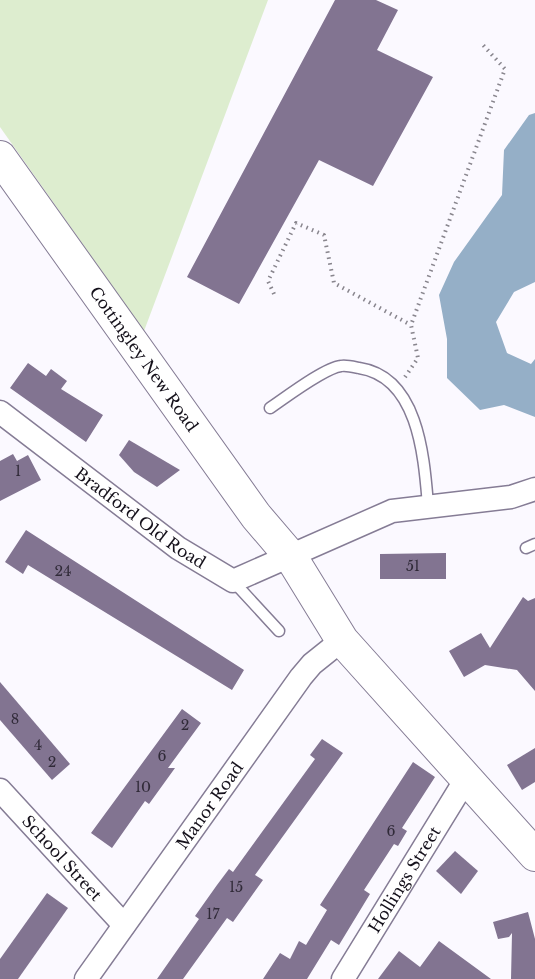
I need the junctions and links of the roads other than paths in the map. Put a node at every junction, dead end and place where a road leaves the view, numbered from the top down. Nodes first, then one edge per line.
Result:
1 (0, 157) edge
2 (270, 408) dead end
3 (0, 412) edge
4 (535, 489) edge
5 (428, 505) junction
6 (291, 557) junction
7 (233, 581) junction
8 (279, 631) dead end
9 (342, 640) junction
10 (466, 779) junction
11 (0, 790) edge
12 (532, 846) edge
13 (124, 925) junction
14 (86, 979) edge
15 (343, 979) edge

1 - 6 main road, Cottingley New Road
2 - 5 lane
3 - 7 street, Bradford Old Road
4 - 5 street
5 - 6 street
6 - 7 street
6 - 9 main road, Cottingley New Road
7 - 8 lane
9 - 10 main road, Cottingley New Road
9 - 13 street, Manor Road
10 - 12 main road
10 - 15 street, Hollings Street
11 - 13 street, School Street
13 - 14 street, Manor Road

